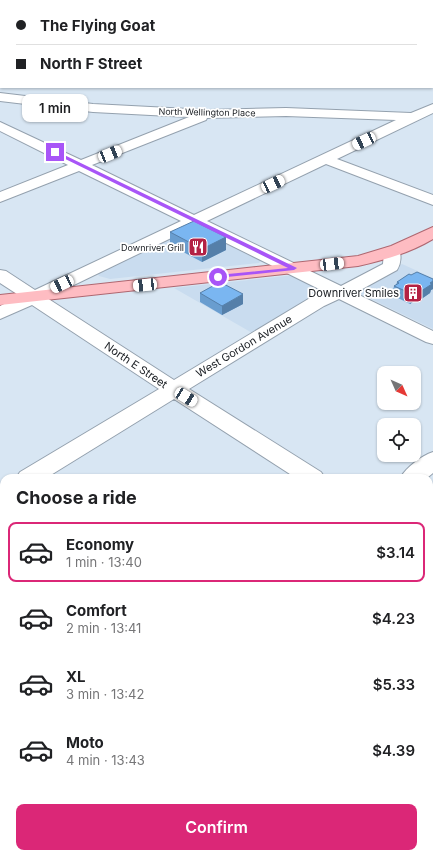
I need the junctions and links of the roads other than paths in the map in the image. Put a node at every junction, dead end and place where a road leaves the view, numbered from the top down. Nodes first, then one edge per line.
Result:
1 (0, 97) edge
2 (29, 101) junction
3 (433, 108) edge
4 (7, 109) dead end
5 (208, 114) junction
6 (415, 117) junction
7 (0, 126) edge
8 (325, 159) junction
9 (82, 165) junction
10 (0, 197) edge
11 (433, 200) edge
12 (195, 221) junction
13 (433, 232) edge
14 (392, 252) junction
15 (294, 268) junction
16 (0, 275) edge
17 (340, 292) junction
18 (34, 297) junction
19 (0, 300) edge
20 (0, 314) edge
21 (433, 338) edge
22 (173, 389) junction
23 (433, 460) edge
24 (35, 474) edge
25 (307, 474) edge
26 (417, 474) edge

1 - 2 street, North Wellington Place
2 - 4 street
2 - 5 street, North Wellington Place
3 - 6 street
5 - 6 street, North Wellington Place
5 - 9 street
6 - 8 street
7 - 9 street
8 - 11 street
8 - 12 street
9 - 10 street
9 - 12 street
12 - 15 street
12 - 18 street
13 - 14 main road
14 - 15 main road
14 - 17 street, West Gordon Avenue
15 - 17 street
15 - 18 main road
16 - 18 street, North E Street
17 - 21 street
17 - 22 street, West Gordon Avenue
18 - 19 main road
18 - 20 street
18 - 22 street, North E Street
22 - 24 street, West Gordon Avenue
22 - 25 street, North E Street
23 - 26 street

